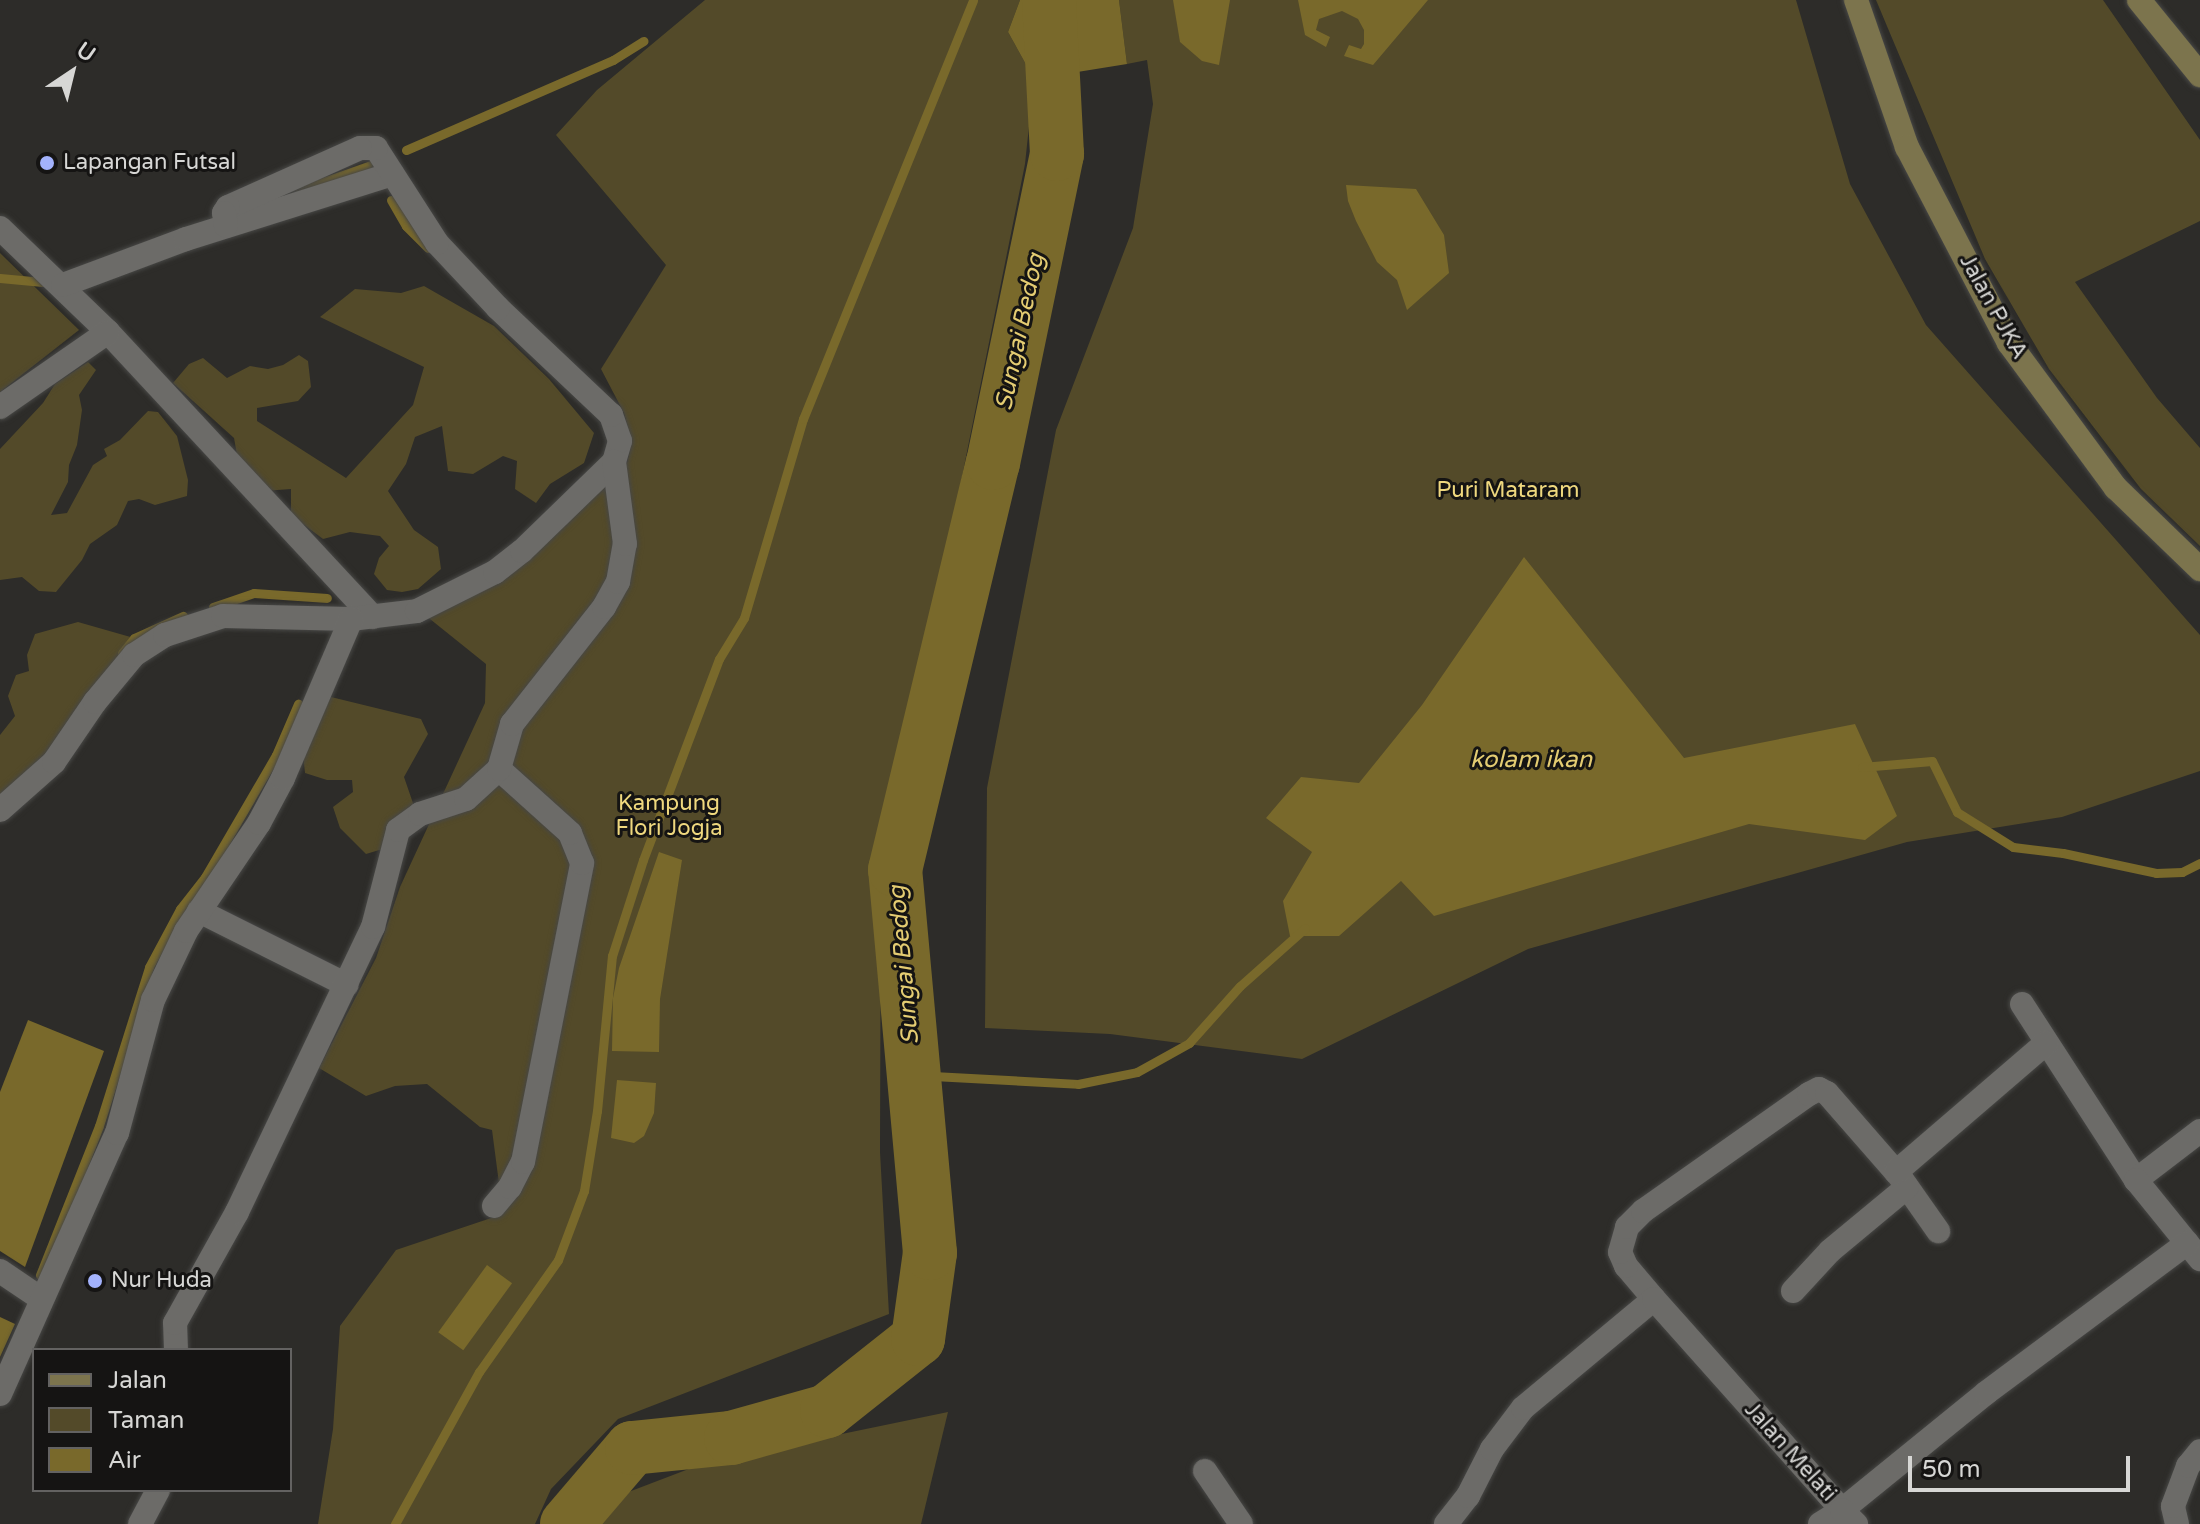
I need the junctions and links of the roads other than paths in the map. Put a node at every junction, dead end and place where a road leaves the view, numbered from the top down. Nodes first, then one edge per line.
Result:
1 (1856, 0) edge
2 (2139, 0) edge
3 (2200, 75) edge
4 (392, 174) junction
5 (226, 226) junction
6 (0, 228) edge
7 (63, 285) junction
8 (108, 332) junction
9 (0, 407) edge
10 (614, 462) junction
11 (2200, 569) edge
12 (362, 618) junction
13 (499, 769) junction
14 (0, 810) edge
15 (199, 911) junction
16 (347, 985) junction
17 (2022, 1004) dead end
18 (2046, 1043) junction
19 (2200, 1131) edge
20 (1902, 1179) junction
21 (2136, 1180) junction
22 (494, 1206) dead end
23 (1938, 1231) dead end
24 (2194, 1251) edge
25 (0, 1271) edge
26 (1793, 1291) dead end
27 (40, 1298) junction
28 (1654, 1299) junction
29 (176, 1348) edge
30 (0, 1394) edge
31 (2200, 1451) edge
32 (1205, 1471) dead end
33 (157, 1492) edge
34 (1849, 1517) edge
35 (140, 1524) edge
36 (1241, 1524) edge
37 (1446, 1524) edge
38 (1820, 1524) edge
39 (2177, 1524) edge

1 - 11 main road, Jalan PJKA
2 - 3 main road
4 - 5 street
4 - 5 street
4 - 10 street
5 - 7 street
6 - 7 street
7 - 8 street
8 - 9 street
8 - 12 street
10 - 12 street
10 - 13 street
12 - 14 street
12 - 15 street
13 - 16 street
13 - 22 street
15 - 16 street
15 - 27 street
16 - 29 street
17 - 18 street
18 - 20 street
18 - 21 street
19 - 21 street
20 - 23 street
20 - 26 street
20 - 28 street, Jalan Melati
21 - 24 street
24 - 34 street, Jalan Melati
25 - 27 street
27 - 30 street
28 - 34 street, Jalan Melati
28 - 37 street
31 - 39 street
32 - 36 street
33 - 35 street
34 - 38 street

